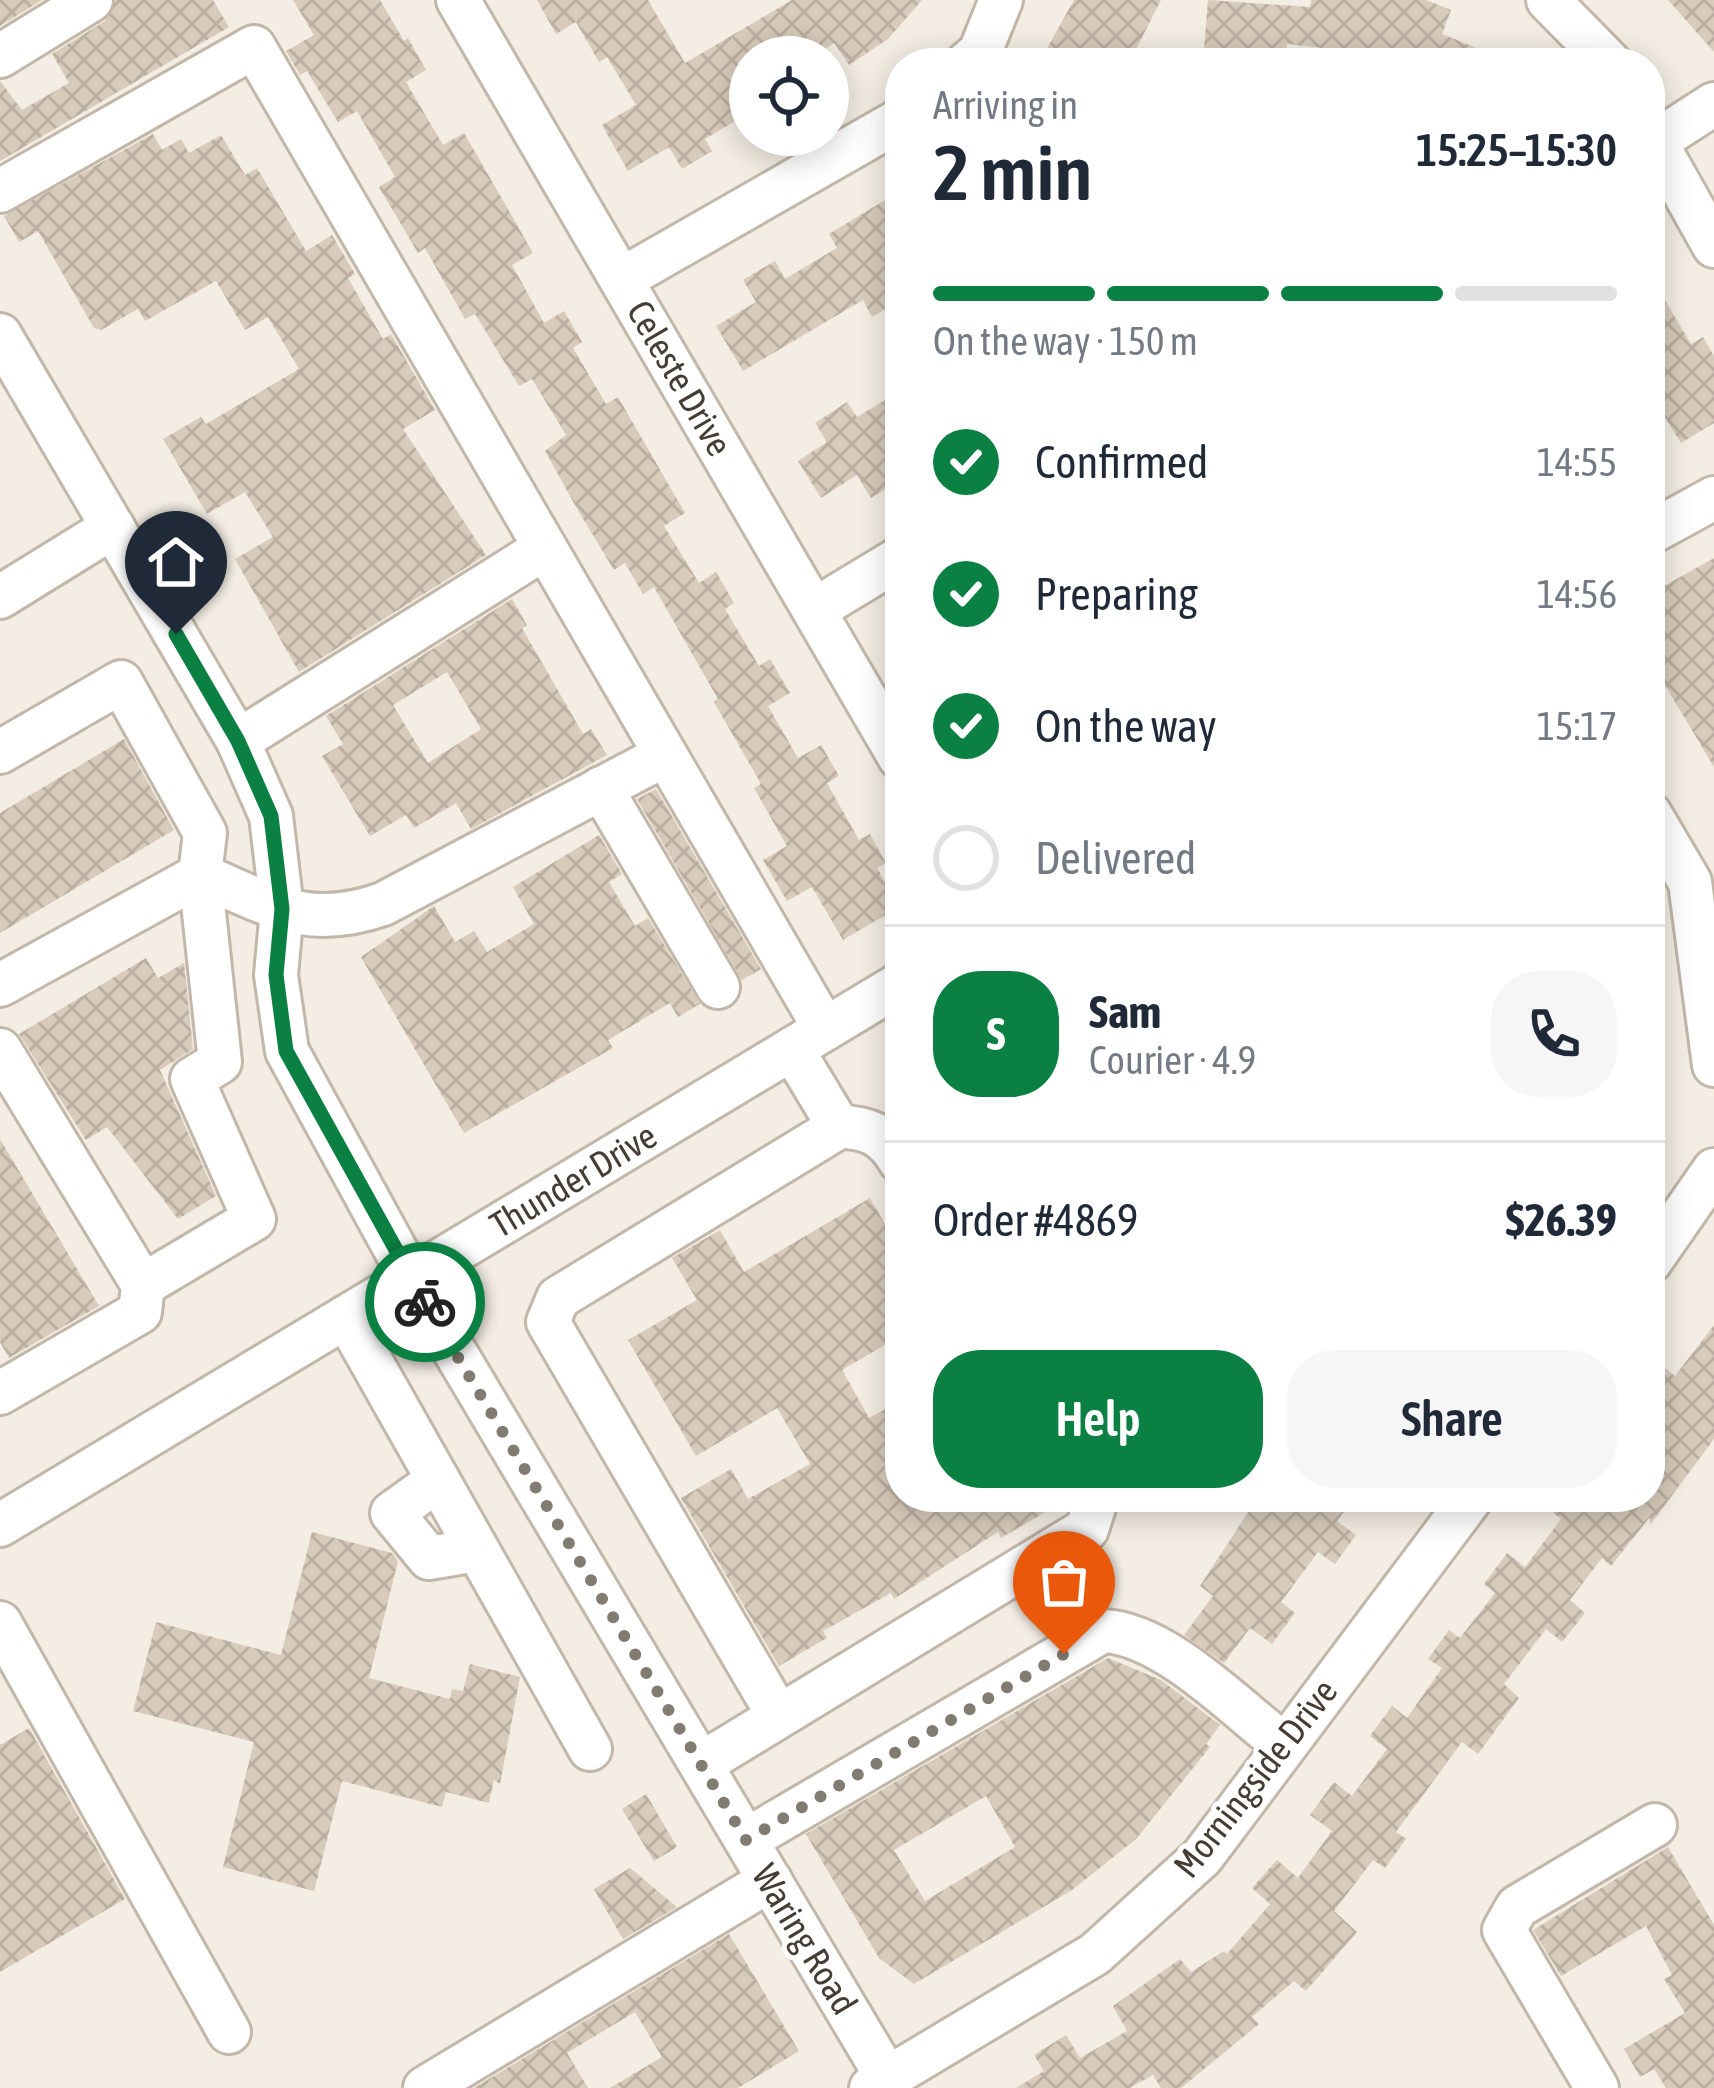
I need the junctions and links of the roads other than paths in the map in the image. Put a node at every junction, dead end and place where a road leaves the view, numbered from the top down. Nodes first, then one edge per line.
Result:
1 (92, 0) edge
2 (458, 0) edge
3 (1001, 0) edge
4 (1548, 0) edge
5 (982, 48) edge
6 (1595, 48) edge
7 (0, 56) edge
8 (1714, 104) edge
9 (885, 129) edge
10 (1665, 131) edge
11 (1665, 158) edge
12 (0, 191) edge
13 (1714, 246) edge
14 (622, 279) junction
15 (0, 334) edge
16 (1714, 498) edge
17 (1665, 525) edge
18 (113, 527) junction
19 (545, 548) junction
20 (885, 567) edge
21 (0, 597) edge
22 (814, 610) junction
23 (885, 732) edge
24 (238, 741) junction
25 (0, 752) edge
26 (665, 754) junction
27 (601, 788) junction
28 (1665, 840) edge
29 (200, 875) junction
30 (282, 909) junction
31 (0, 986) edge
32 (718, 987) dead end
33 (885, 993) edge
34 (809, 1039) junction
35 (0, 1050) edge
36 (1714, 1065) edge
37 (839, 1127) junction
38 (885, 1146) edge
39 (1714, 1170) edge
40 (1665, 1240) edge
41 (411, 1278) junction
42 (143, 1286) junction
43 (346, 1317) junction
44 (0, 1393) edge
45 (1092, 1512) edge
46 (1461, 1512) edge
47 (0, 1525) edge
48 (0, 1623) edge
49 (778, 1715) junction
50 (1284, 1745) junction
51 (590, 1749) dead end
52 (701, 1763) junction
53 (1655, 1825) dead end
54 (746, 1840) junction
55 (770, 1880) junction
56 (229, 2032) dead end
57 (880, 2083) edge
58 (425, 2088) edge
59 (1597, 2088) edge

1 - 7 street
2 - 14 street, Celeste Drive
3 - 5 street
4 - 6 street
8 - 10 street
9 - 14 street
11 - 13 street
12 - 19 street
14 - 22 street, Celeste Drive
15 - 18 street, Waring Road
16 - 17 street
18 - 21 street
18 - 24 street, Waring Road
19 - 24 street
19 - 26 street
20 - 22 street
22 - 23 street, Celeste Drive
24 - 30 street, Waring Road
25 - 29 street
26 - 27 street
26 - 34 street
27 - 30 street
27 - 32 street
28 - 36 street
29 - 30 street
29 - 31 street
29 - 42 street
30 - 41 street, Waring Road
33 - 34 street, Thunder Drive
34 - 37 street
34 - 41 street, Thunder Drive
35 - 42 street
37 - 38 street
37 - 49 street
39 - 40 street
41 - 43 street, Thunder Drive
41 - 52 street, Waring Road
42 - 44 street
43 - 47 street, Thunder Drive
43 - 51 street
45 - 49 street
46 - 50 street, Morningside Drive
48 - 56 street
49 - 52 street
50 - 54 street
50 - 57 street, Morningside Drive
52 - 54 street, Waring Road
53 - 59 street
54 - 55 street, Waring Road
55 - 57 street, Waring Road
55 - 58 street

